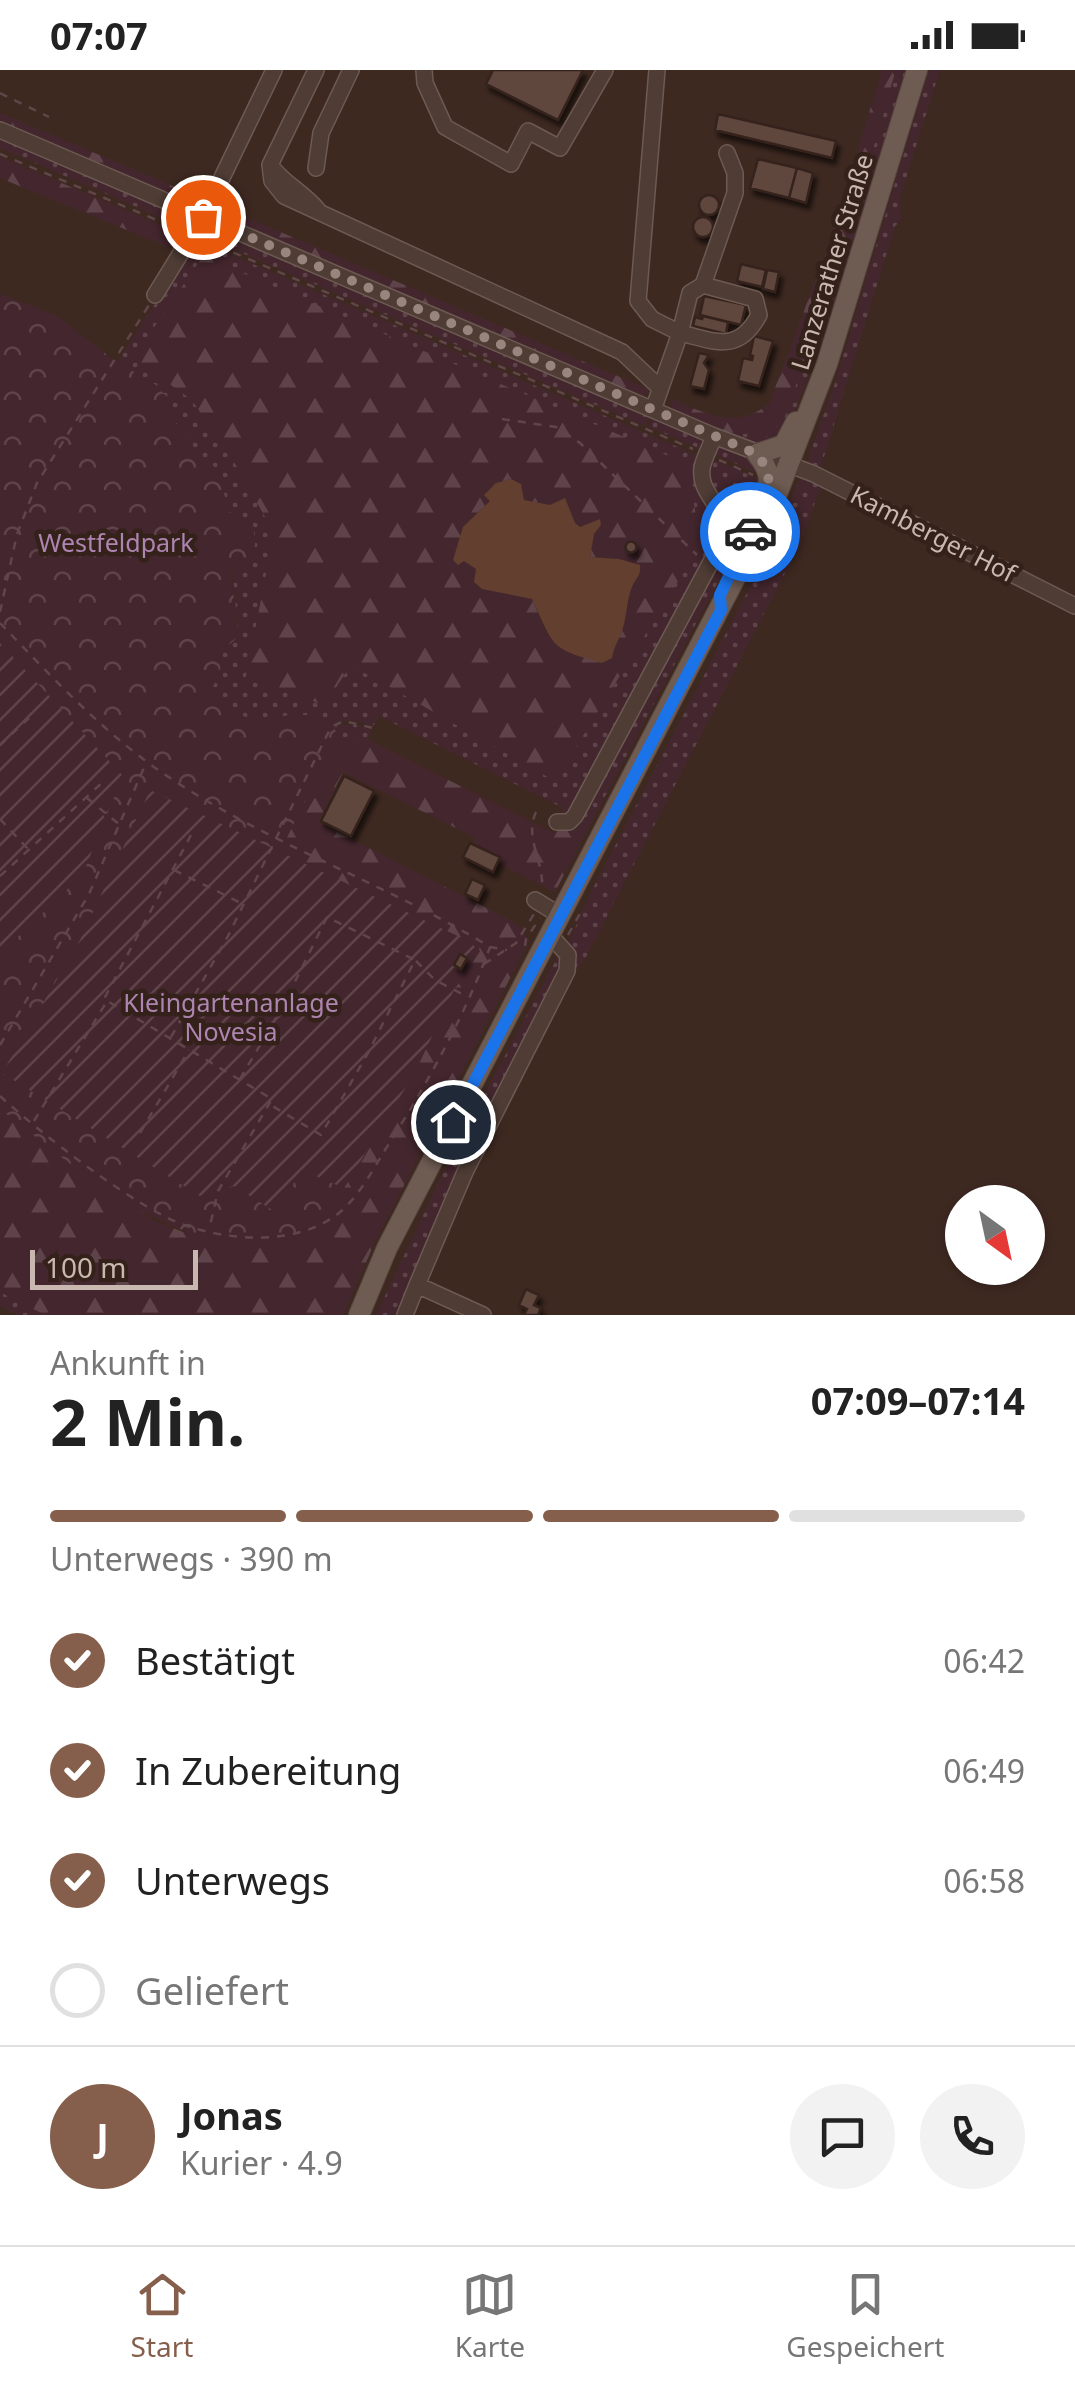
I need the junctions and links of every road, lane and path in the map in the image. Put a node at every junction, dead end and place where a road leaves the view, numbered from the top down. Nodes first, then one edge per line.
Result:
1 (274, 70) edge
2 (316, 70) edge
3 (351, 70) edge
4 (424, 70) edge
5 (605, 70) edge
6 (658, 70) edge
7 (917, 70) edge
8 (0, 93) edge
9 (49, 117) dead end
10 (0, 130) edge
11 (727, 153) dead end
12 (0, 154) edge
13 (316, 168) dead end
14 (203, 217) junction
15 (193, 236) junction
16 (703, 284) junction
17 (156, 295) joint
18 (680, 332) junction
19 (827, 364) junction
20 (660, 388) junction
21 (653, 410) junction
22 (502, 419) dead end
23 (714, 436) junction
24 (707, 455) junction
25 (761, 459) junction
26 (790, 467) junction
27 (709, 566) junction
28 (1075, 606) edge
29 (721, 610) junction
30 (0, 612) edge
31 (0, 623) edge
32 (29, 718) dead end
33 (373, 728) dead end
34 (0, 746) edge
35 (146, 762) junction
36 (104, 780) dead end
37 (86, 798) junction
38 (536, 812) dead end
39 (0, 818) edge
40 (557, 822) dead end
41 (121, 825) junction
42 (191, 836) dead end
43 (277, 838) junction
44 (29, 850) junction
45 (174, 870) junction
46 (0, 876) edge
47 (538, 902) junction
48 (244, 904) junction
49 (560, 916) junction
50 (550, 935) junction
51 (490, 946) junction
52 (508, 950) junction
53 (415, 960) junction
54 (483, 965) junction
55 (468, 997) junction
56 (107, 1001) junction
57 (171, 1037) junction
58 (0, 1045) edge
59 (190, 1048) junction
60 (240, 1079) junction
61 (0, 1096) edge
62 (270, 1104) junction
63 (34, 1122) junction
64 (140, 1133) dead end
65 (208, 1231) junction
66 (417, 1285) junction
67 (359, 1315) edge
68 (405, 1315) edge
69 (483, 1315) edge

1 - 14 street
2 - 20 street
3 - 13 street
4 - 5 street
6 - 18 street
7 - 19 main road, Lanzerather Straße
8 - 9 path
10 - 14 street, Kamberger Hof
11 - 16 street
12 - 15 path
14 - 15 street
14 - 21 street, Kamberger Hof
15 - 17 street
15 - 24 path
16 - 18 street
16 - 18 street
17 - 30 path
18 - 20 street
19 - 25 main road
19 - 26 main road, Lanzerather Straße
20 - 21 street
21 - 23 street, Kamberger Hof
22 - 27 path
23 - 24 street
23 - 25 street, Kamberger Hof
24 - 25 path
24 - 27 street
25 - 26 street, Kamberger Hof
25 - 29 main road
26 - 28 street, Kamberger Hof
26 - 29 main road, Lanzerather Straße
27 - 40 street
29 - 49 main road
31 - 35 path
32 - 34 path
33 - 43 path
35 - 41 path
35 - 43 path
36 - 37 path
37 - 41 path
37 - 44 path
38 - 47 path
39 - 44 path
41 - 58 path
42 - 45 path
43 - 48 path
43 - 51 path
44 - 46 path
45 - 48 path
45 - 56 path
47 - 49 street
47 - 52 path
48 - 57 path
49 - 50 main road
50 - 66 street
50 - 67 main road
51 - 52 path
51 - 54 path
52 - 54 path
53 - 55 path
53 - 60 path
53 - 62 path
54 - 55 path
55 - 65 path
56 - 57 path
56 - 63 path
57 - 59 path
59 - 60 path
59 - 64 path
60 - 62 path
61 - 63 path
62 - 65 path
63 - 65 path
66 - 68 street
66 - 69 street

